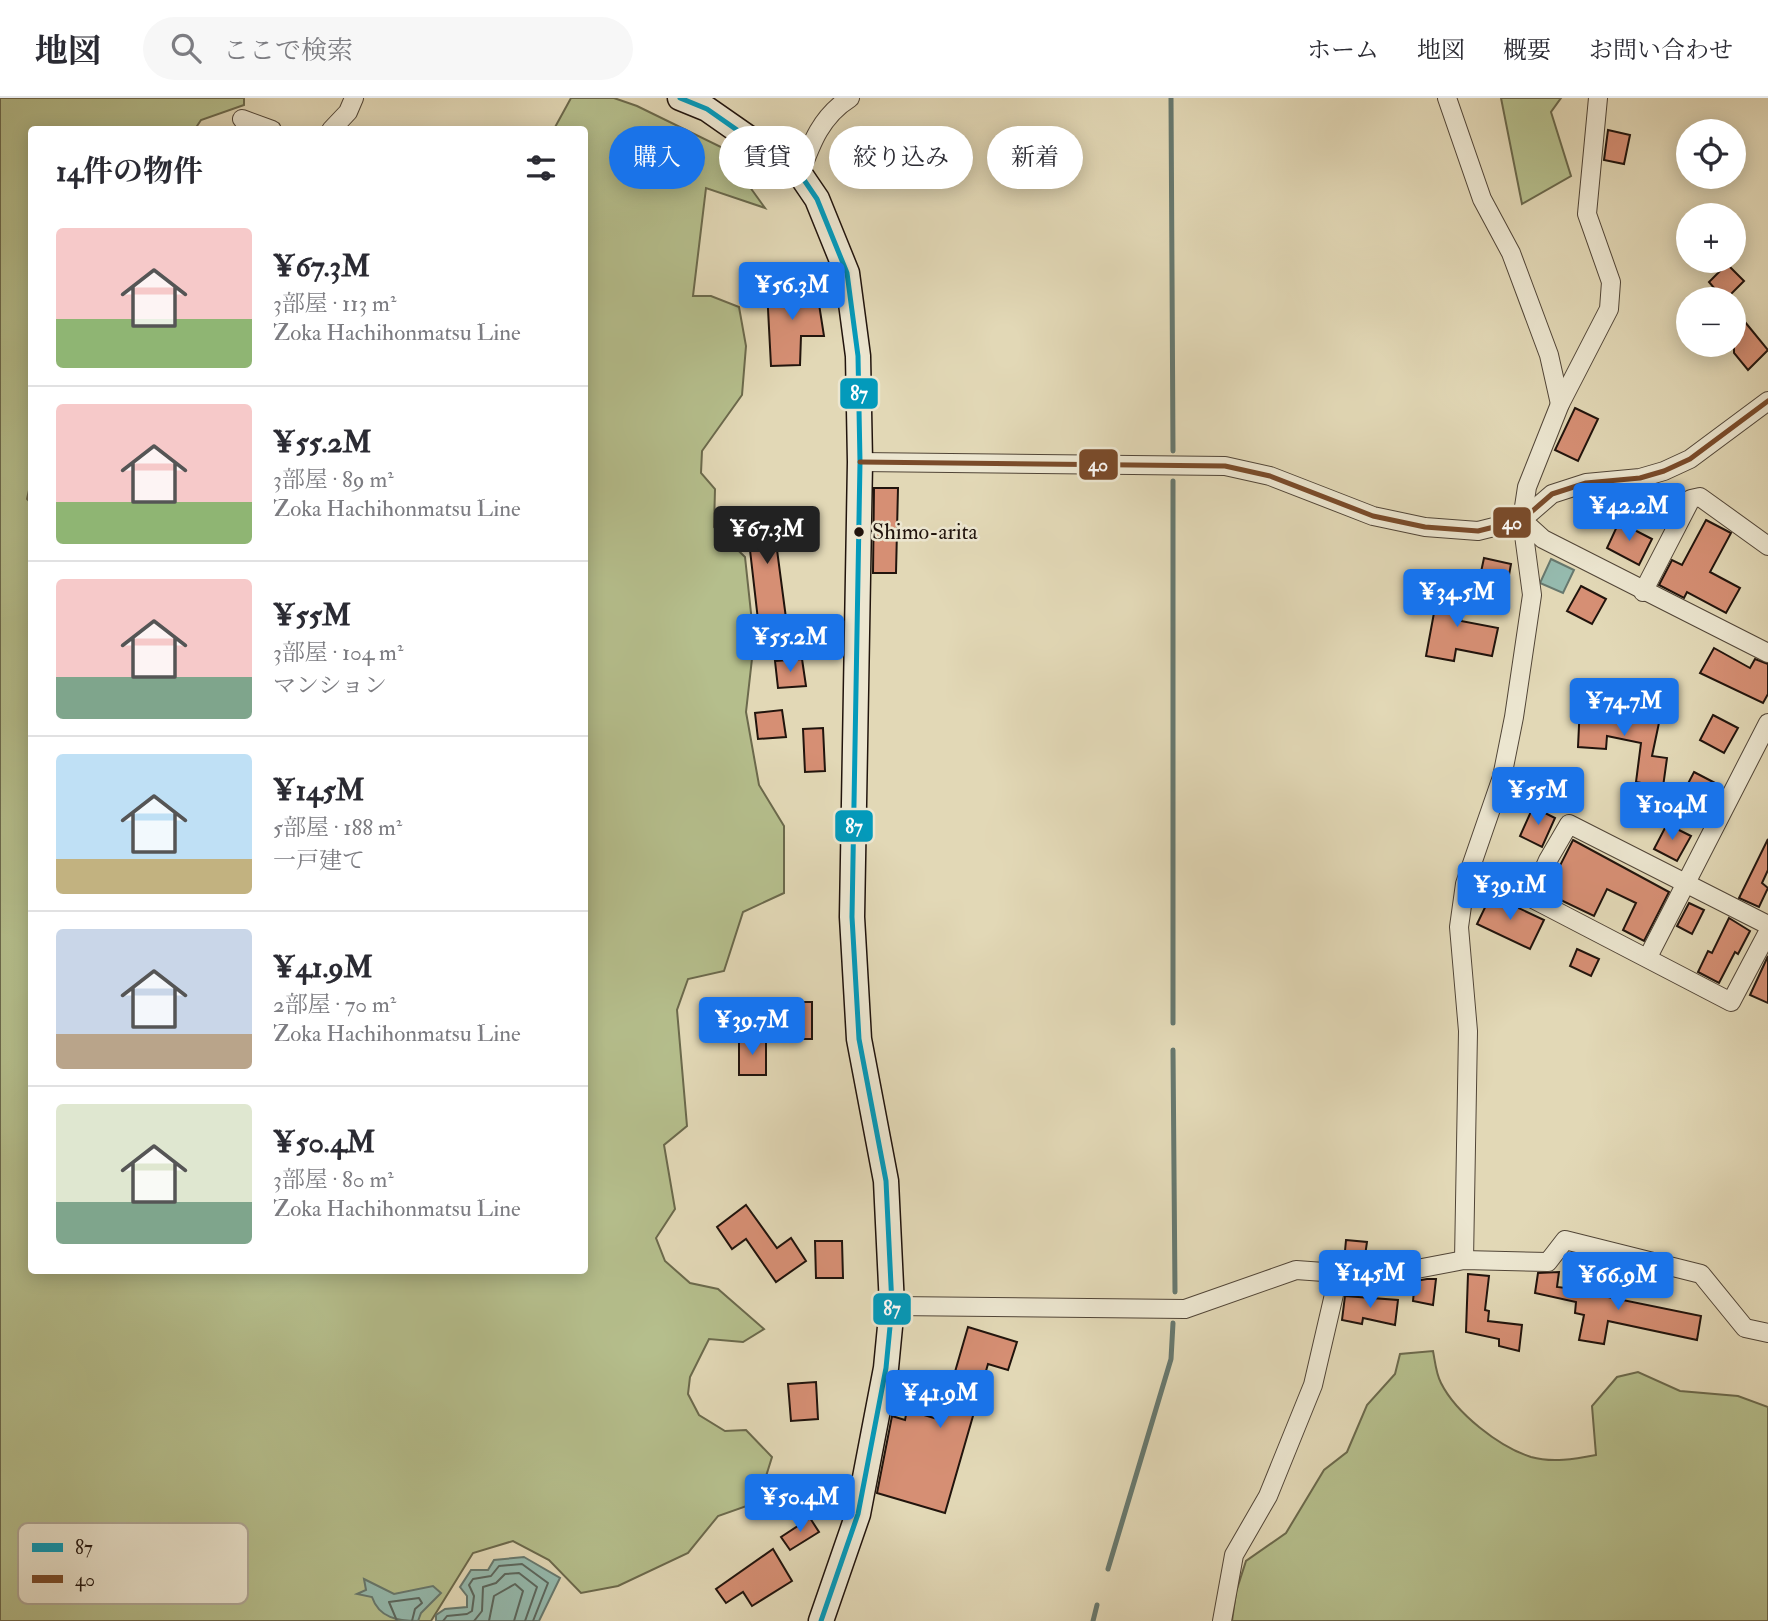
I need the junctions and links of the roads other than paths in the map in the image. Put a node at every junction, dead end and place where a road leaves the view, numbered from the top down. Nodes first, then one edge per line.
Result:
1 (354, 98) edge
2 (680, 98) edge
3 (850, 98) edge
4 (1447, 98) edge
5 (1598, 98) edge
6 (242, 119) dead end
7 (261, 126) edge
8 (335, 126) edge
9 (731, 126) edge
10 (815, 134) edge
11 (810, 189) edge
12 (1768, 401) edge
13 (1560, 404) junction
14 (860, 463) junction
15 (1522, 520) junction
16 (1768, 546) edge
17 (1643, 592) junction
18 (1768, 653) edge
19 (1768, 723) edge
20 (1684, 883) junction
21 (1768, 925) edge
22 (1768, 932) edge
23 (1648, 957) junction
24 (1464, 1260) junction
25 (1339, 1273) junction
26 (892, 1306) junction
27 (1768, 1333) edge
28 (821, 1621) edge
29 (1222, 1621) edge

1 - 8 street
2 - 9 main road
3 - 10 street
4 - 13 street
5 - 13 street
6 - 7 street
11 - 14 main road
12 - 15 street
13 - 15 street
14 - 15 street
14 - 26 main road
15 - 17 street
15 - 24 street
16 - 17 street
17 - 18 street
19 - 20 street
20 - 21 street
20 - 23 street
20 - 23 street
22 - 23 street
24 - 25 street
24 - 27 street
25 - 26 street
25 - 29 street
26 - 28 main road

